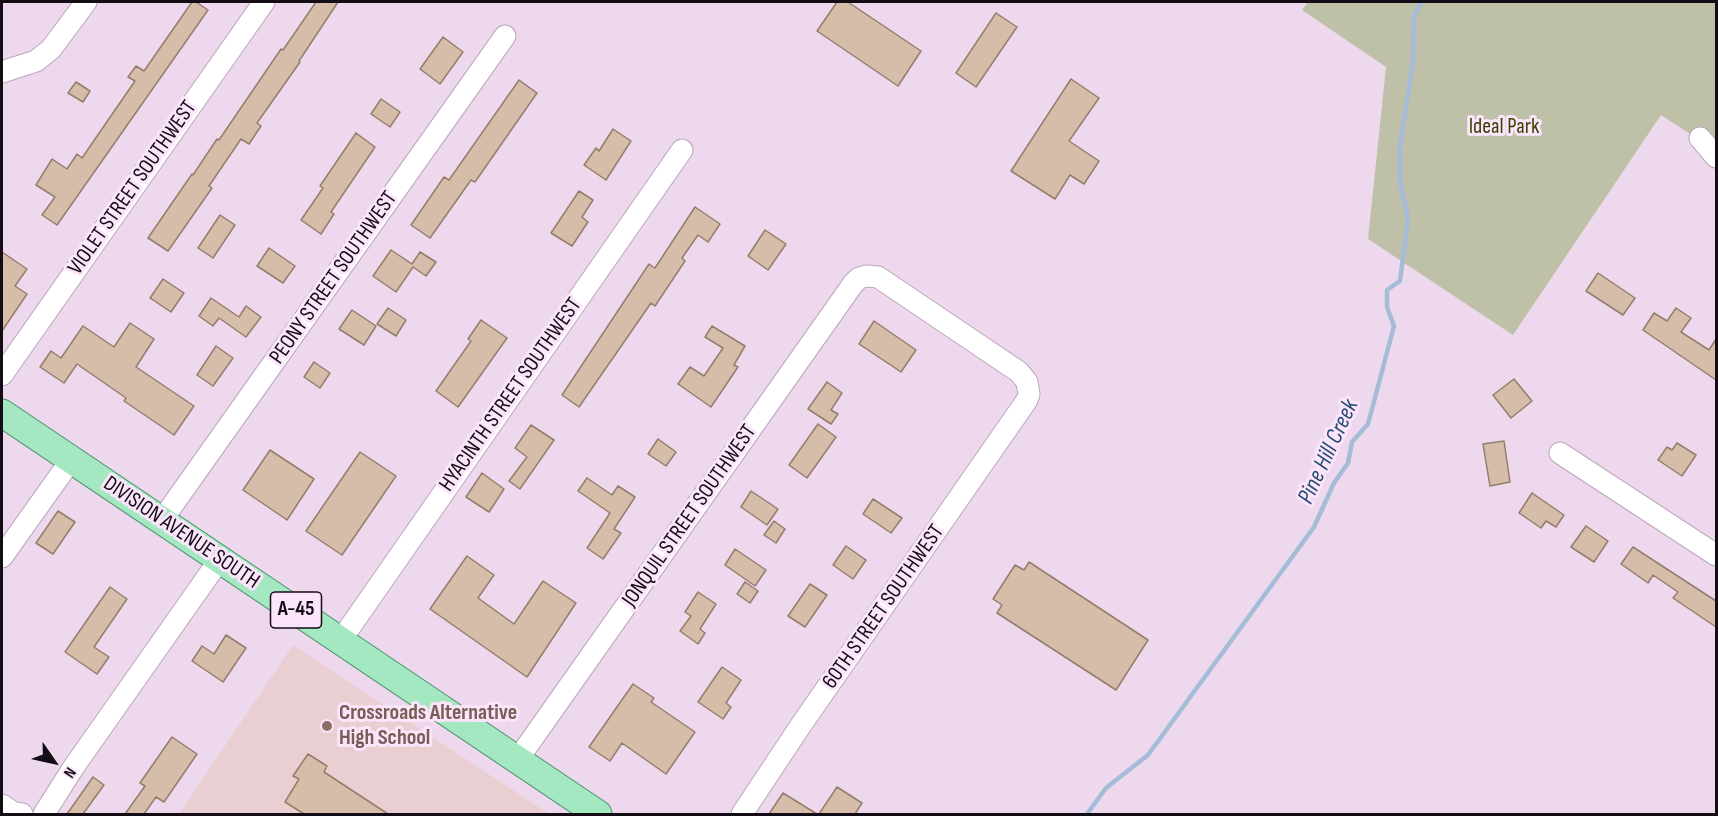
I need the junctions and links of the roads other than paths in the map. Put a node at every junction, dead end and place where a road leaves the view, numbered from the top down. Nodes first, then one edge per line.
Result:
1 (87, 2) edge
2 (264, 2) edge
3 (505, 36) dead end
4 (2, 72) edge
5 (1700, 138) dead end
6 (681, 150) dead end
7 (1716, 157) edge
8 (866, 276) joint
9 (2, 375) edge
10 (2, 413) edge
11 (1560, 453) dead end
12 (71, 460) junction
13 (162, 520) junction
14 (1716, 555) edge
15 (2, 557) edge
16 (220, 559) junction
17 (340, 640) junction
18 (518, 759) junction
19 (2, 805) edge
20 (22, 814) edge
21 (44, 814) edge
22 (598, 814) edge
23 (742, 814) edge

1 - 4 street
2 - 9 street, VIOLET STREET SOUTHWEST
3 - 13 street, PEONY STREET SOUTHWEST
5 - 7 street
6 - 17 street, HYACINTH STREET SOUTHWEST
8 - 18 street, JONQUIL STREET SOUTHWEST
8 - 23 street, 60TH STREET SOUTHWEST
10 - 12 main road, DIVISION AVENUE SOUTH / A-45
11 - 14 street
12 - 13 main road, DIVISION AVENUE SOUTH / A-45
12 - 15 street
13 - 16 main road, DIVISION AVENUE SOUTH / A-45
16 - 17 main road, DIVISION AVENUE SOUTH / A-45
16 - 21 street
17 - 18 main road, DIVISION AVENUE SOUTH / A-45
18 - 22 main road, DIVISION AVENUE SOUTH / A-45
19 - 20 street

